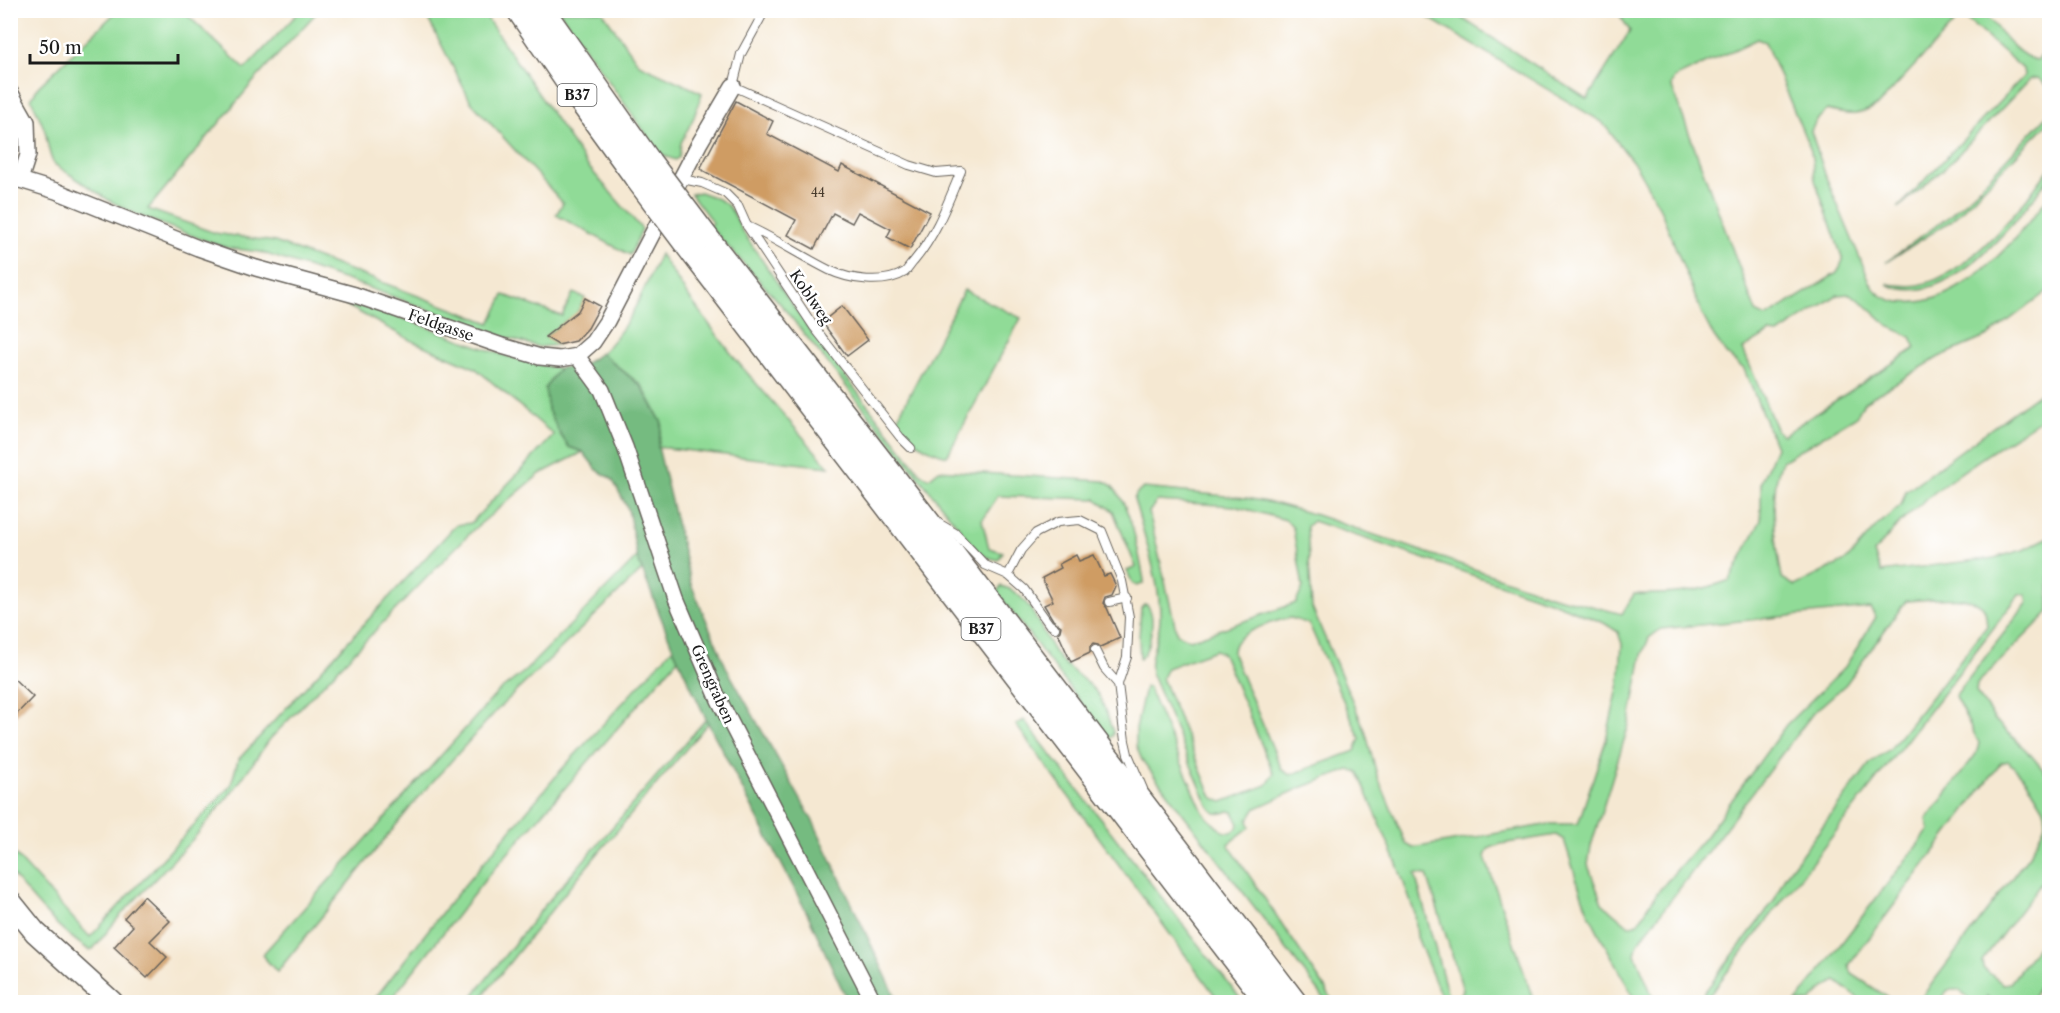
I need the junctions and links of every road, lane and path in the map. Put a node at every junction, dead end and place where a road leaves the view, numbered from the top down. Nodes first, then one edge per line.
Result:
1 (519, 10) edge
2 (542, 10) edge
3 (765, 10) edge
4 (734, 86) junction
5 (10, 92) edge
6 (643, 170) junction
7 (682, 179) junction
8 (15, 180) edge
9 (747, 226) junction
10 (700, 246) junction
11 (577, 356) junction
12 (911, 448) dead end
13 (920, 512) junction
14 (1008, 575) junction
15 (1127, 598) junction
16 (1110, 602) dead end
17 (1055, 628) dead end
18 (1095, 650) dead end
19 (1118, 684) junction
20 (1160, 826) junction
21 (10, 902) edge
22 (112, 1002) edge
23 (874, 1002) edge
24 (1268, 1002) edge
25 (1294, 1002) edge

1 - 6 main road, B37
2 - 6 main road, B37
3 - 4 lane
4 - 7 street
4 - 9 lane
5 - 8 street
6 - 10 main road, B37, bridge
7 - 9 lane, Koblweg
7 - 11 street
8 - 11 street, Feldgasse
9 - 12 lane, Koblweg
10 - 13 main road, B37
10 - 24 main road, B37
11 - 23 street, Grengraben
13 - 14 lane
13 - 20 main road, B37
14 - 15 lane
14 - 17 lane
15 - 16 lane
15 - 19 lane
18 - 19 lane
19 - 20 lane
20 - 25 main road, B37
21 - 22 street

